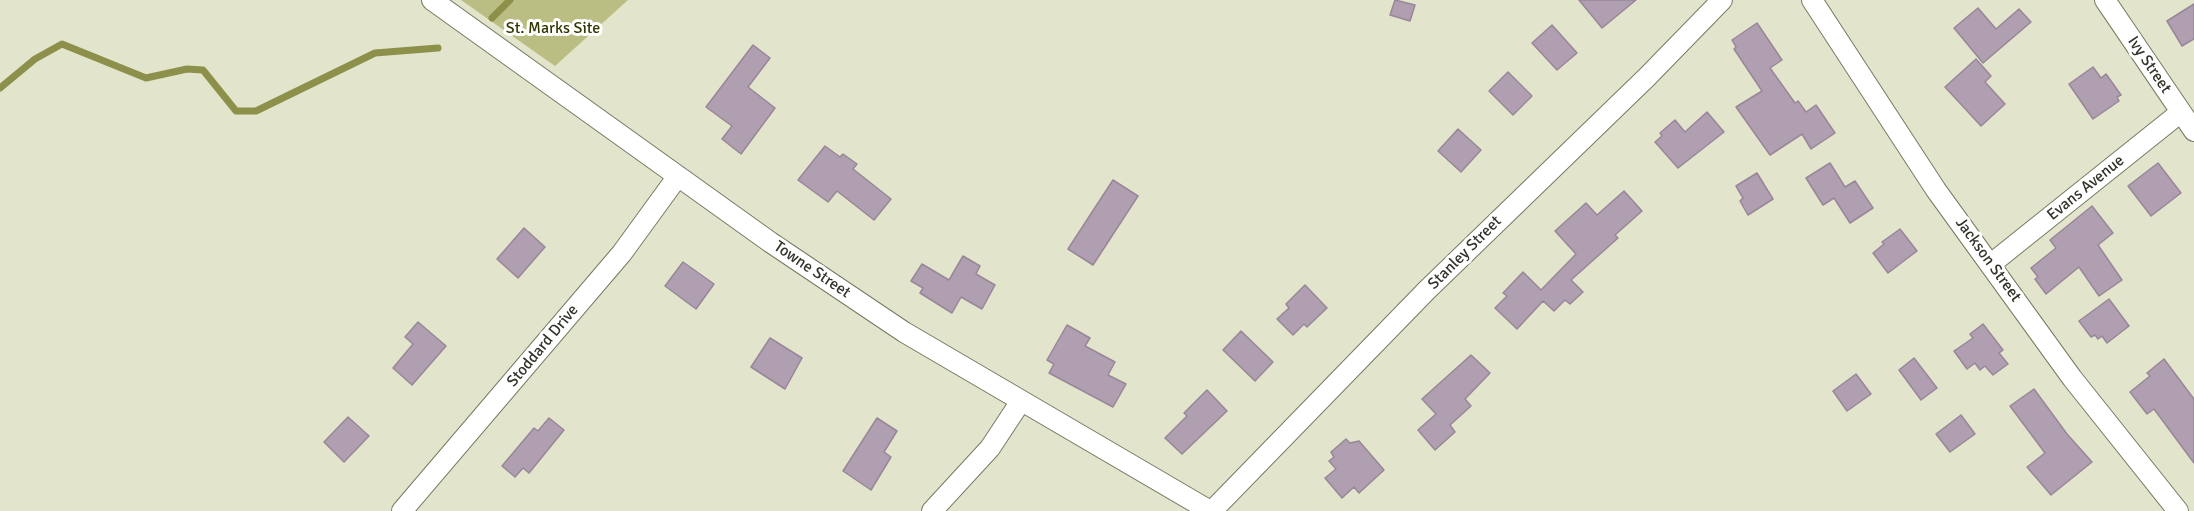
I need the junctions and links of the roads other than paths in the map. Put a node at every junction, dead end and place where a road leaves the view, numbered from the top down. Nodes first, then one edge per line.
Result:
1 (432, 0) edge
2 (1722, 0) edge
3 (1812, 0) edge
4 (2105, 0) edge
5 (2181, 112) junction
6 (2194, 131) edge
7 (678, 176) junction
8 (1991, 264) junction
9 (1021, 401) junction
10 (402, 511) edge
11 (932, 511) edge
12 (1211, 511) edge
13 (2178, 511) edge

1 - 7 street, Towne Street
2 - 12 street, Stanley Street
3 - 8 street, Jackson Street
4 - 5 street, Ivy Street
5 - 6 street, Ivy Street
5 - 8 street, Evans Avenue
7 - 9 street, Towne Street
7 - 10 street, Stoddard Drive
8 - 13 street, Jackson Street
9 - 11 street
9 - 12 street, Towne Street

